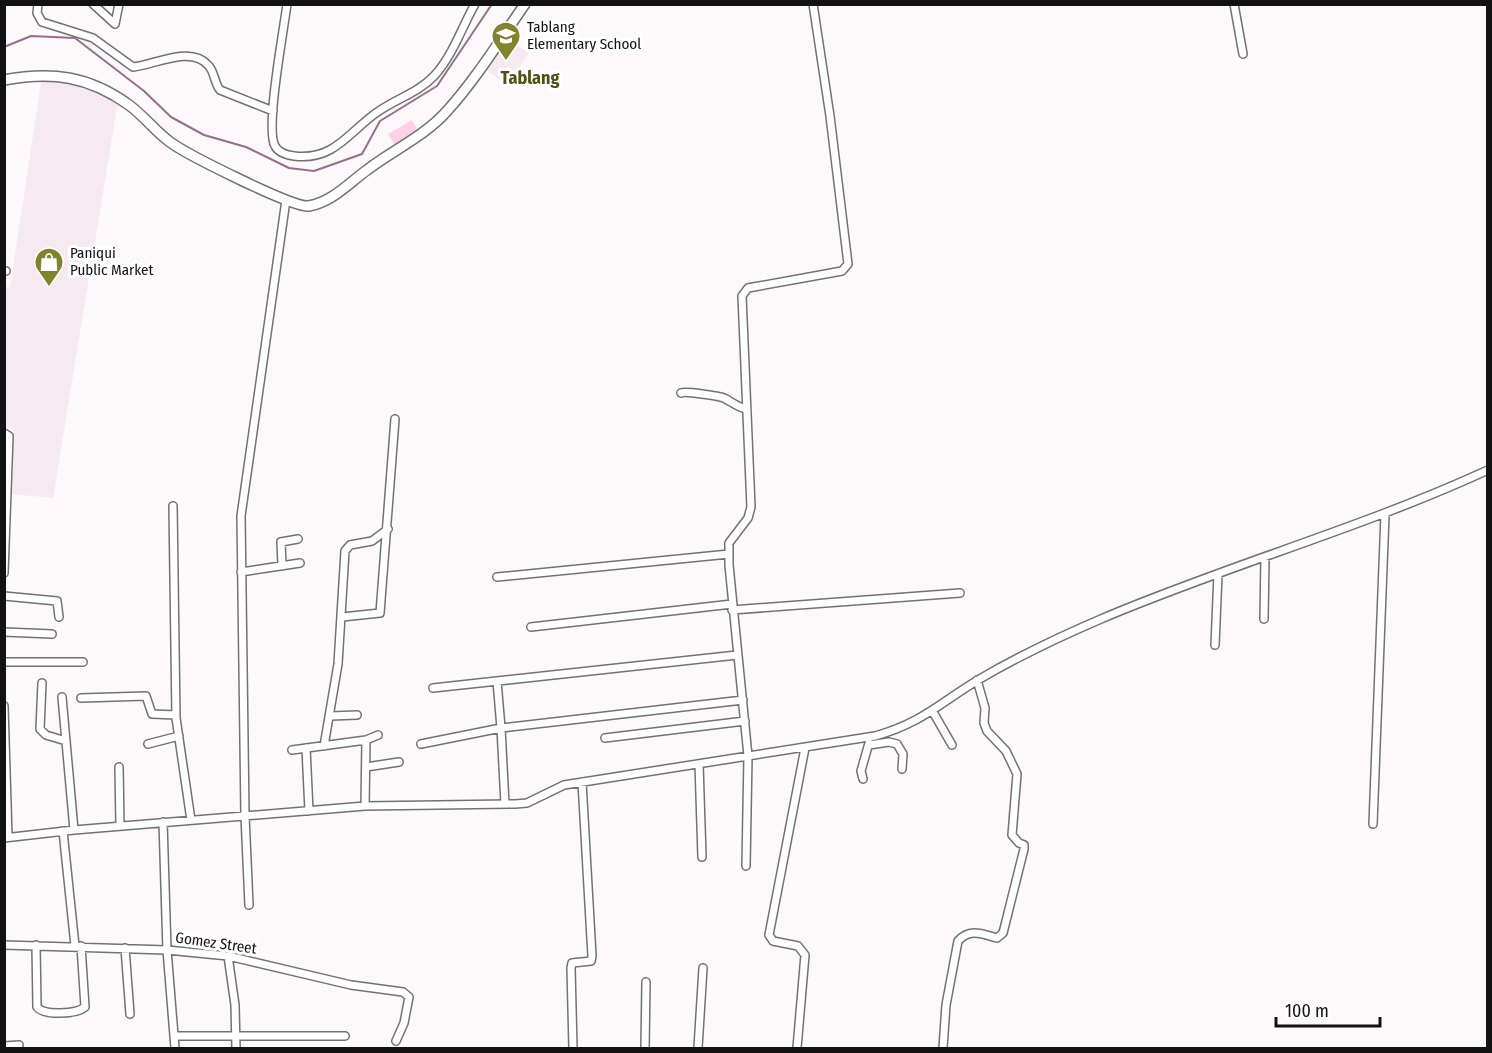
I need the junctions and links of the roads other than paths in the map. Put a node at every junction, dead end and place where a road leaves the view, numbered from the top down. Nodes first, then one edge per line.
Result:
1 (38, 4) edge
2 (93, 4) edge
3 (119, 4) edge
4 (287, 4) edge
5 (475, 4) edge
6 (525, 4) edge
7 (813, 4) edge
8 (1234, 4) edge
9 (1243, 54) dead end
10 (4, 80) edge
11 (273, 111) junction
12 (286, 200) junction
13 (681, 393) dead end
14 (746, 409) junction
15 (395, 419) dead end
16 (4, 433) edge
17 (1488, 470) edge
18 (173, 506) dead end
19 (1385, 515) junction
20 (5, 524) edge
21 (388, 529) junction
22 (298, 539) dead end
23 (729, 554) junction
24 (1265, 557) junction
25 (300, 563) dead end
26 (282, 566) junction
27 (242, 572) junction
28 (4, 573) edge
29 (1218, 574) junction
30 (497, 577) dead end
31 (960, 593) dead end
32 (4, 596) edge
33 (732, 607) junction
34 (59, 617) dead end
35 (342, 617) junction
36 (1264, 619) dead end
37 (531, 627) dead end
38 (4, 632) edge
39 (52, 634) dead end
40 (1215, 645) dead end
41 (737, 655) junction
42 (4, 662) edge
43 (83, 662) dead end
44 (977, 680) junction
45 (497, 681) junction
46 (42, 683) dead end
47 (433, 688) dead end
48 (62, 697) dead end
49 (81, 698) dead end
50 (743, 700) junction
51 (4, 706) edge
52 (933, 712) junction
53 (176, 715) junction
54 (331, 716) junction
55 (357, 716) dead end
56 (745, 722) junction
57 (501, 728) junction
58 (378, 735) dead end
59 (178, 736) junction
60 (605, 738) dead end
61 (366, 740) junction
62 (66, 741) junction
63 (868, 741) junction
64 (148, 744) dead end
65 (421, 744) dead end
66 (952, 745) dead end
67 (324, 746) junction
68 (306, 748) junction
69 (805, 748) junction
70 (292, 750) dead end
71 (748, 756) junction
72 (399, 762) dead end
73 (699, 764) junction
74 (366, 766) junction
75 (119, 767) dead end
76 (903, 769) dead end
77 (863, 779) dead end
78 (582, 782) junction
79 (505, 804) junction
80 (365, 806) junction
81 (309, 811) junction
82 (245, 816) junction
83 (190, 820) junction
84 (163, 822) junction
85 (1373, 824) dead end
86 (120, 826) junction
87 (74, 830) junction
88 (63, 831) junction
89 (6, 838) edge
90 (702, 857) dead end
91 (746, 866) dead end
92 (249, 905) dead end
93 (4, 945) edge
94 (36, 945) junction
95 (78, 946) junction
96 (125, 948) junction
97 (167, 950) junction
98 (228, 956) junction
99 (703, 968) dead end
100 (646, 982) dead end
101 (130, 1014) dead end
102 (237, 1035) junction
103 (174, 1036) junction
104 (345, 1036) dead end
105 (396, 1041) dead end
106 (4, 1046) edge
107 (20, 1046) dead end
108 (175, 1048) edge
109 (236, 1048) edge
110 (573, 1048) edge
111 (645, 1048) edge
112 (699, 1048) edge
113 (797, 1048) edge
114 (943, 1048) edge

1 - 11 street
2 - 3 street
4 - 11 street
5 - 11 street
6 - 12 street
7 - 14 street
8 - 9 street
10 - 12 street
12 - 27 street
13 - 14 street
14 - 23 street
15 - 21 street
16 - 20 street
17 - 19 street
18 - 53 street
19 - 24 street
19 - 85 street
20 - 28 street
21 - 35 street
21 - 35 street
22 - 26 street
23 - 30 street
23 - 33 street
24 - 29 street
24 - 36 street
25 - 26 street
26 - 27 street
27 - 82 street
29 - 40 street
29 - 44 street
31 - 33 street
32 - 34 street
33 - 37 street
33 - 41 street
35 - 54 street
38 - 39 street
41 - 45 street
41 - 50 street
42 - 43 street
44 - 52 street
44 - 114 street
45 - 47 street
45 - 57 street
46 - 62 street
48 - 62 street
49 - 53 street
50 - 56 street
50 - 57 street
51 - 89 street
52 - 63 street
52 - 66 street
53 - 59 street
54 - 55 street
54 - 67 street
56 - 60 street
56 - 71 street
57 - 65 street
57 - 79 street
58 - 61 street
59 - 64 street
59 - 83 street
61 - 67 street
61 - 74 street
62 - 87 street
63 - 69 street
63 - 76 street
63 - 77 street
67 - 68 street
68 - 70 street
68 - 81 street
69 - 71 street
69 - 113 street
71 - 73 street
71 - 91 street
72 - 74 street
73 - 78 street
73 - 90 street
74 - 80 street
75 - 86 street
78 - 79 street
78 - 110 street
79 - 80 street
80 - 81 street
81 - 82 street
82 - 83 street
82 - 92 street
83 - 84 street
84 - 86 street
84 - 97 street
86 - 87 street
87 - 88 street
88 - 89 street
88 - 95 street
93 - 94 street, Gomez Street
94 - 95 street, Gomez Street
94 - 95 street
95 - 96 street, Gomez Street
96 - 97 street, Gomez Street
96 - 101 street
97 - 98 street, Gomez Street
97 - 103 street
98 - 102 street
98 - 105 street, Gomez Street
99 - 112 street
100 - 111 street
102 - 103 street
102 - 104 street
102 - 109 street
103 - 108 street
106 - 107 street

